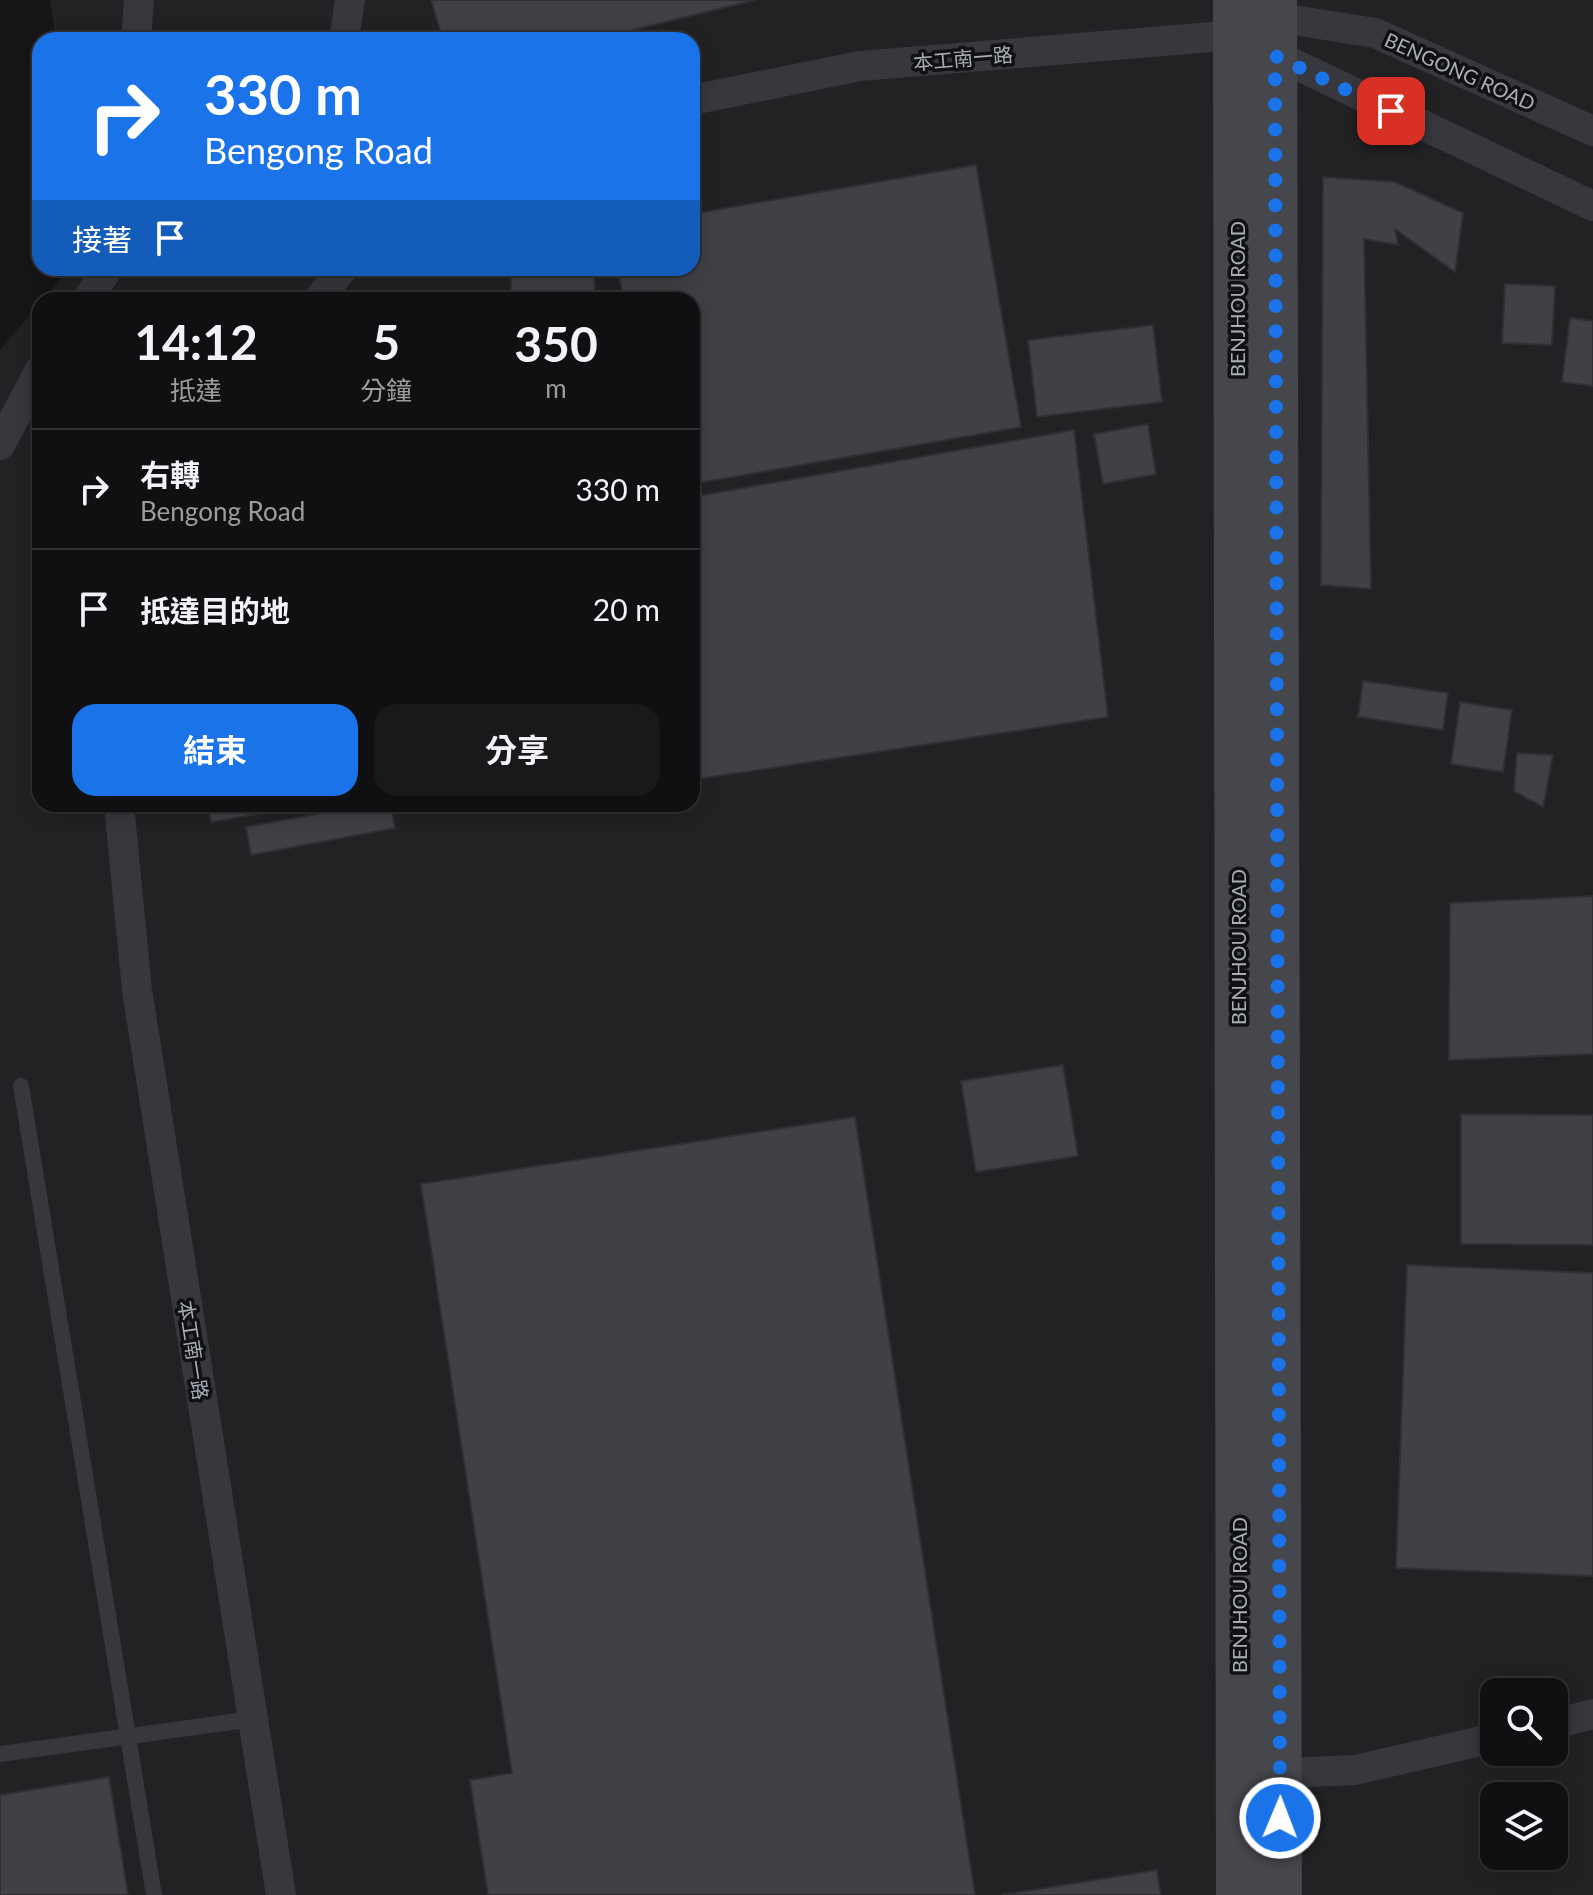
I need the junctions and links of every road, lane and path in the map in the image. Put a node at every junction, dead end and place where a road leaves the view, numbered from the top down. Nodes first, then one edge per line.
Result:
1 (139, 0) edge
2 (350, 0) edge
3 (1236, 18) edge
4 (1275, 24) edge
5 (137, 32) edge
6 (345, 32) edge
7 (700, 98) edge
8 (1593, 131) edge
9 (1593, 206) edge
10 (337, 276) edge
11 (324, 292) edge
12 (32, 385) edge
13 (0, 445) edge
14 (120, 812) edge
15 (21, 1086) dead end
16 (1593, 1714) edge
17 (253, 1719) junction
18 (1568, 1720) edge
19 (128, 1736) junction
20 (1480, 1741) edge
21 (0, 1754) edge
22 (1260, 1774) junction
23 (154, 1895) edge
24 (281, 1895) edge
25 (1238, 1895) edge
26 (1280, 1895) edge

1 - 5 street
2 - 6 street
3 - 4 street, BENGONG ROAD
3 - 7 street, 本工南一路
3 - 22 main road, BENJHOU ROAD
4 - 8 street, BENGONG ROAD
4 - 9 street, BENGONG ROAD
4 - 22 main road, BENJHOU ROAD
10 - 11 street
12 - 13 street
14 - 17 street, 本工南一路
15 - 19 lane
16 - 18 street
17 - 19 lane
17 - 24 street, 本工南一路
19 - 21 lane
19 - 23 lane
20 - 22 street
22 - 25 main road, BENJHOU ROAD
22 - 26 main road, BENJHOU ROAD

